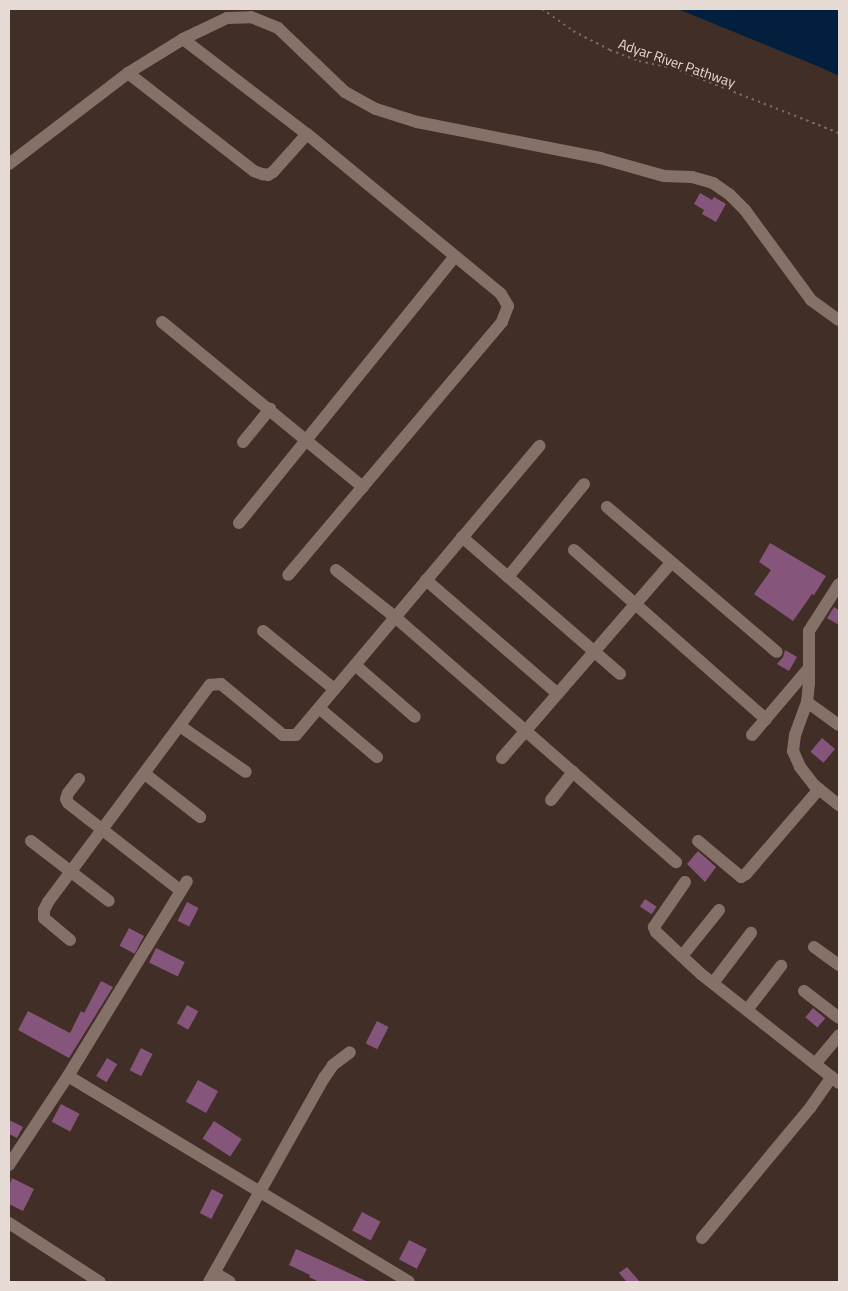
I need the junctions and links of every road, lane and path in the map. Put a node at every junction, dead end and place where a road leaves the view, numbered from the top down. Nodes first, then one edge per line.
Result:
1 (542, 9) edge
2 (183, 39) junction
3 (128, 73) junction
4 (839, 133) edge
5 (307, 134) junction
6 (9, 164) edge
7 (455, 256) junction
8 (839, 320) edge
9 (162, 322) dead end
10 (270, 409) junction
11 (307, 439) junction
12 (243, 442) dead end
13 (539, 446) dead end
14 (584, 484) dead end
15 (363, 487) junction
16 (607, 507) dead end
17 (239, 523) dead end
18 (462, 537) junction
19 (574, 550) dead end
20 (671, 563) junction
21 (336, 570) dead end
22 (288, 575) dead end
23 (508, 577) junction
24 (426, 580) junction
25 (839, 584) edge
26 (634, 605) junction
27 (395, 617) junction
28 (263, 631) dead end
29 (594, 652) junction
30 (777, 652) dead end
31 (355, 665) junction
32 (809, 668) junction
33 (620, 674) dead end
34 (334, 689) junction
35 (558, 694) junction
36 (807, 702) junction
37 (319, 708) junction
38 (415, 717) dead end
39 (766, 719) junction
40 (839, 725) edge
41 (180, 726) junction
42 (526, 731) junction
43 (752, 735) dead end
44 (377, 757) dead end
45 (502, 758) dead end
46 (246, 772) dead end
47 (573, 772) junction
48 (145, 774) junction
49 (79, 779) dead end
50 (819, 790) junction
51 (550, 800) dead end
52 (839, 805) edge
53 (200, 817) dead end
54 (102, 830) junction
55 (31, 841) dead end
56 (698, 841) dead end
57 (676, 862) dead end
58 (71, 871) junction
59 (685, 882) dead end
60 (110, 901) dead end
61 (719, 910) dead end
62 (751, 934) dead end
63 (70, 940) dead end
64 (814, 947) dead end
65 (682, 956) junction
66 (839, 965) edge
67 (780, 966) dead end
68 (713, 983) junction
69 (804, 991) dead end
70 (747, 1010) junction
71 (839, 1018) edge
72 (839, 1035) edge
73 (350, 1052) dead end
74 (815, 1064) junction
75 (68, 1076) junction
76 (836, 1080) edge
77 (9, 1165) edge
78 (261, 1193) junction
79 (9, 1223) edge
80 (702, 1238) dead end
81 (212, 1278) edge
82 (100, 1282) edge
83 (230, 1282) edge
84 (409, 1282) edge

1 - 4 path, Adyar River Pathway
2 - 3 street
2 - 5 street
2 - 8 street
3 - 5 street
3 - 6 street
5 - 7 street
7 - 11 street
7 - 15 street
9 - 10 street
10 - 11 street
10 - 12 street
11 - 15 street
11 - 17 street
13 - 18 street
14 - 23 street
15 - 22 street
16 - 20 street
18 - 23 street
18 - 24 street
19 - 26 street
20 - 26 street
20 - 30 street
21 - 27 street
23 - 29 street
24 - 27 street
24 - 35 street
25 - 32 street
26 - 29 street
26 - 39 street
27 - 31 street
27 - 42 street
28 - 34 street
29 - 33 street
29 - 35 street
31 - 34 street
31 - 38 street
32 - 36 street
32 - 39 street
34 - 37 street
35 - 42 street
36 - 40 street
36 - 50 street
37 - 41 street
37 - 44 street
39 - 43 street
41 - 46 street
41 - 48 street
42 - 45 street
42 - 47 street
47 - 51 street
47 - 57 street
48 - 53 street
48 - 54 street
49 - 54 street
50 - 52 street
50 - 56 street
54 - 58 street
54 - 75 street
55 - 58 street
58 - 60 street
58 - 63 street
59 - 65 street
61 - 65 street
62 - 68 street
64 - 66 street
65 - 68 street
67 - 70 street
68 - 70 street
69 - 71 street
70 - 74 street
72 - 74 street
73 - 78 street
74 - 76 street
75 - 77 street
75 - 78 street
76 - 80 street
78 - 81 street
78 - 84 street
79 - 82 street
81 - 83 street

